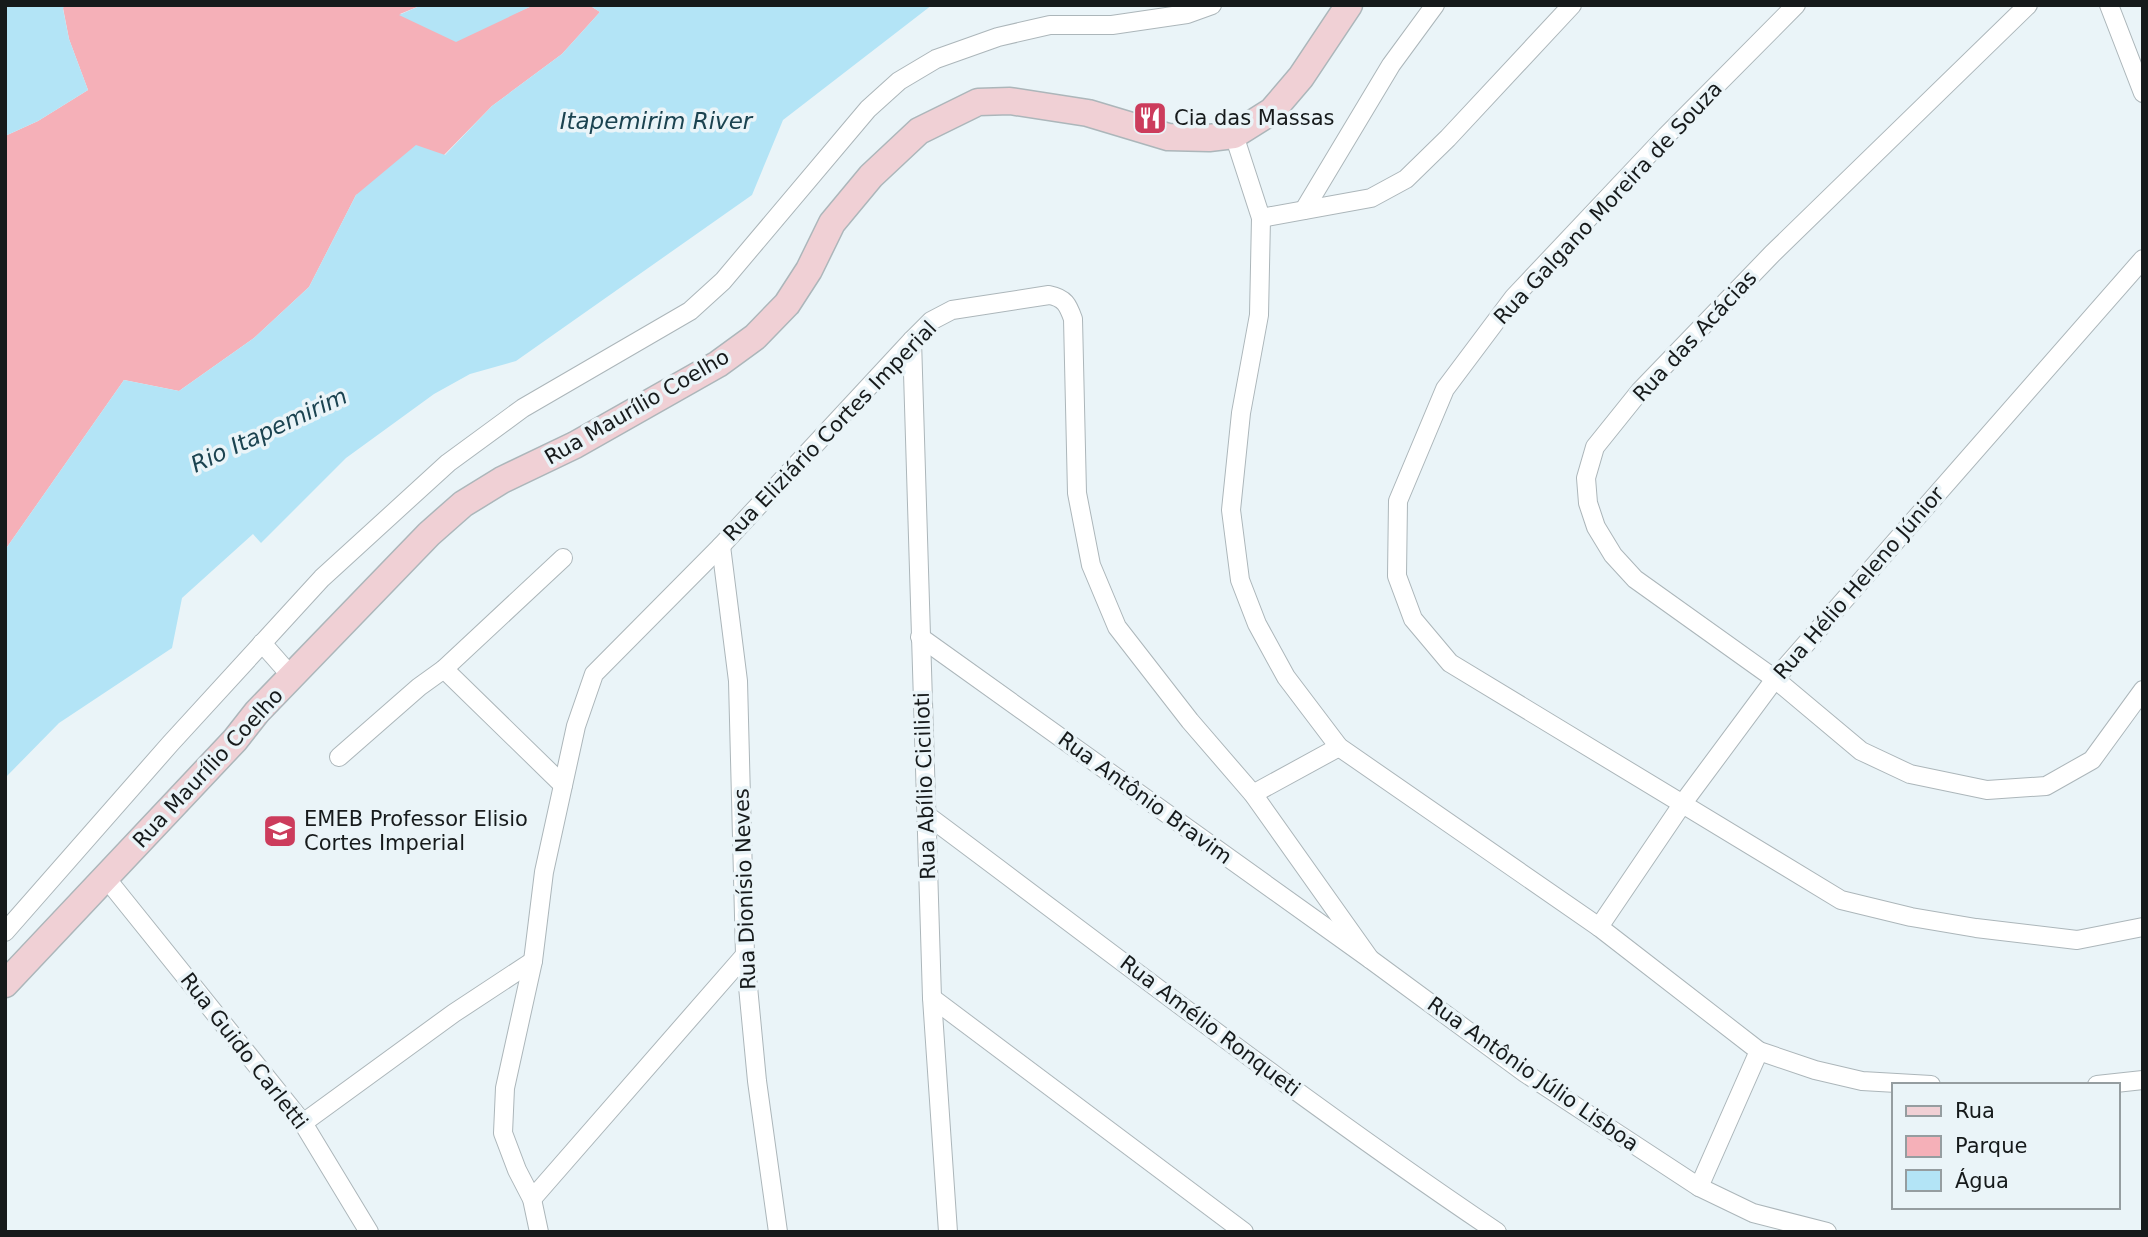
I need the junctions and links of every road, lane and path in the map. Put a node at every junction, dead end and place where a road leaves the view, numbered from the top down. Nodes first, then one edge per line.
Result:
1 (1212, 5) edge
2 (1349, 5) edge
3 (1435, 5) edge
4 (1572, 5) edge
5 (1796, 5) edge
6 (2028, 5) edge
7 (2109, 5) edge
8 (2143, 93) edge
9 (1234, 135) junction
10 (1304, 210) junction
11 (1261, 218) junction
12 (2143, 259) edge
13 (912, 340) junction
14 (721, 546) junction
15 (564, 558) dead end
16 (920, 637) junction
17 (262, 643) junction
18 (444, 669) junction
19 (292, 677) junction
20 (1775, 679) junction
21 (2143, 690) edge
22 (1339, 747) junction
23 (339, 757) dead end
24 (563, 785) junction
25 (1253, 794) junction
26 (1683, 803) junction
27 (928, 816) junction
28 (106, 878) junction
29 (1599, 927) junction
30 (2143, 927) edge
31 (5, 932) edge
32 (745, 955) junction
33 (1370, 959) junction
34 (533, 961) junction
35 (5, 984) edge
36 (932, 998) junction
37 (1759, 1051) junction
38 (2143, 1080) edge
39 (1896, 1083) edge
40 (2115, 1083) edge
41 (303, 1123) junction
42 (1699, 1187) junction
43 (531, 1199) junction
44 (369, 1232) edge
45 (539, 1232) edge
46 (778, 1232) edge
47 (948, 1232) edge
48 (1244, 1232) edge
49 (1497, 1232) edge
50 (1827, 1232) edge

1 - 17 street
2 - 9 main road, Rua Maurílio Coelho
3 - 10 street
4 - 10 street
5 - 26 street, Rua Galgano Moreira de Souza
6 - 20 street, Rua das Acácias
7 - 8 street
9 - 11 street
9 - 19 main road, Rua Maurílio Coelho
10 - 11 street
11 - 22 street
12 - 20 street, Rua Hélio Heleno Júnior
13 - 14 street, Rua Eliziário Cortes Imperial
13 - 16 street, Rua Abílio Cicilioti
13 - 25 street, Rua Eliziário Cortes Imperial
14 - 24 street, Rua Eliziário Cortes Imperial
14 - 32 street, Rua Dionísio Neves
15 - 18 street
16 - 27 street, Rua Abílio Cicilioti
16 - 33 street, Rua Antônio Bravim
17 - 19 street
17 - 31 street
18 - 23 street
18 - 24 street
19 - 28 main road, Rua Maurílio Coelho
20 - 21 street, Rua das Acácias
20 - 26 street, Rua Hélio Heleno Júnior
22 - 25 street
22 - 29 street
24 - 34 street, Rua Eliziário Cortes Imperial
25 - 33 street, Rua Eliziário Cortes Imperial
26 - 29 street, Rua Hélio Heleno Júnior
26 - 30 street, Rua Galgano Moreira de Souza
27 - 36 street, Rua Abílio Cicilioti
27 - 49 street, Rua Amélio Ronqueti
28 - 35 main road, Rua Maurílio Coelho
28 - 41 street, Rua Guido Carletti
29 - 37 street
32 - 43 street
32 - 46 street, Rua Dionísio Neves
33 - 42 street, Rua Antônio Júlio Lisboa
34 - 41 street
34 - 43 street, Rua Eliziário Cortes Imperial
36 - 47 street, Rua Abílio Cicilioti
36 - 48 street
37 - 39 street
37 - 42 street
38 - 40 street
41 - 44 street, Rua Guido Carletti
42 - 50 street, Rua Antônio Júlio Lisboa
43 - 45 street, Rua Eliziário Cortes Imperial

